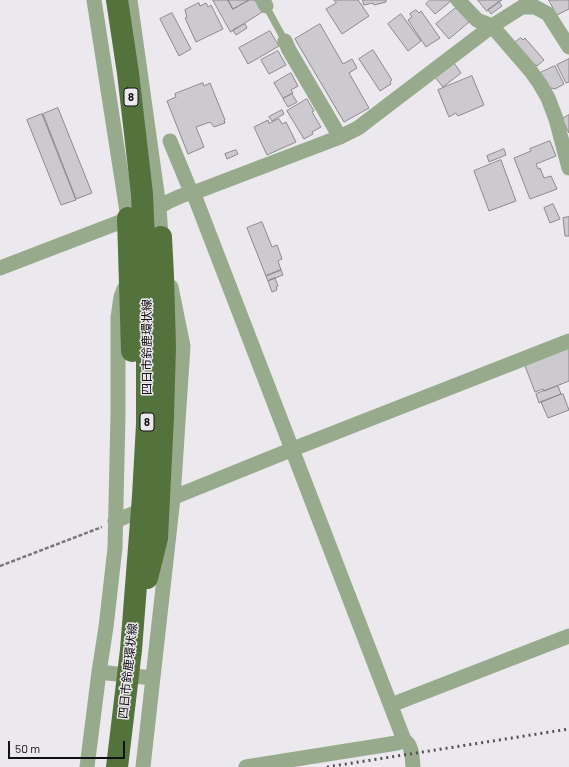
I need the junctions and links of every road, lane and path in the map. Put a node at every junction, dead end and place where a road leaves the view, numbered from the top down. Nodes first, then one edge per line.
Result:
1 (94, 0) edge
2 (117, 0) edge
3 (130, 0) edge
4 (458, 0) edge
5 (518, 0) edge
6 (265, 3) edge
7 (492, 26) junction
8 (285, 40) joint
9 (569, 46) edge
10 (340, 137) junction
11 (170, 141) dead end
12 (569, 168) edge
13 (192, 192) junction
14 (159, 207) junction
15 (128, 218) junction
16 (160, 237) junction
17 (0, 268) edge
18 (130, 272) junction
19 (569, 341) edge
20 (293, 449) junction
21 (173, 498) junction
22 (115, 521) junction
23 (0, 566) edge
24 (569, 636) edge
25 (131, 650) junction
26 (99, 672) junction
27 (152, 678) junction
28 (391, 705) junction
29 (404, 740) junction
30 (87, 767) edge
31 (117, 767) edge
32 (143, 767) edge
33 (246, 767) edge
34 (413, 767) edge

1 - 15 street
2 - 25 main road, 四日市鈴鹿環状線 / 8
3 - 14 street
4 - 7 street
5 - 7 street
6 - 8 lane
7 - 9 street
7 - 10 street
7 - 12 street
8 - 10 street
10 - 13 street
11 - 13 street
13 - 14 street
13 - 20 street
14 - 15 street
14 - 16 street
15 - 17 street
15 - 18 main road, 8
16 - 21 street
16 - 25 main road, 8
18 - 22 street
18 - 25 main road, 8
19 - 20 street
20 - 21 street
20 - 28 street
21 - 22 street
21 - 27 street
22 - 23 path
22 - 26 street
24 - 28 street
25 - 31 main road, 四日市鈴鹿環状線 / 8
26 - 27 street
26 - 30 street
27 - 32 street
28 - 29 street
29 - 33 street
29 - 34 street

